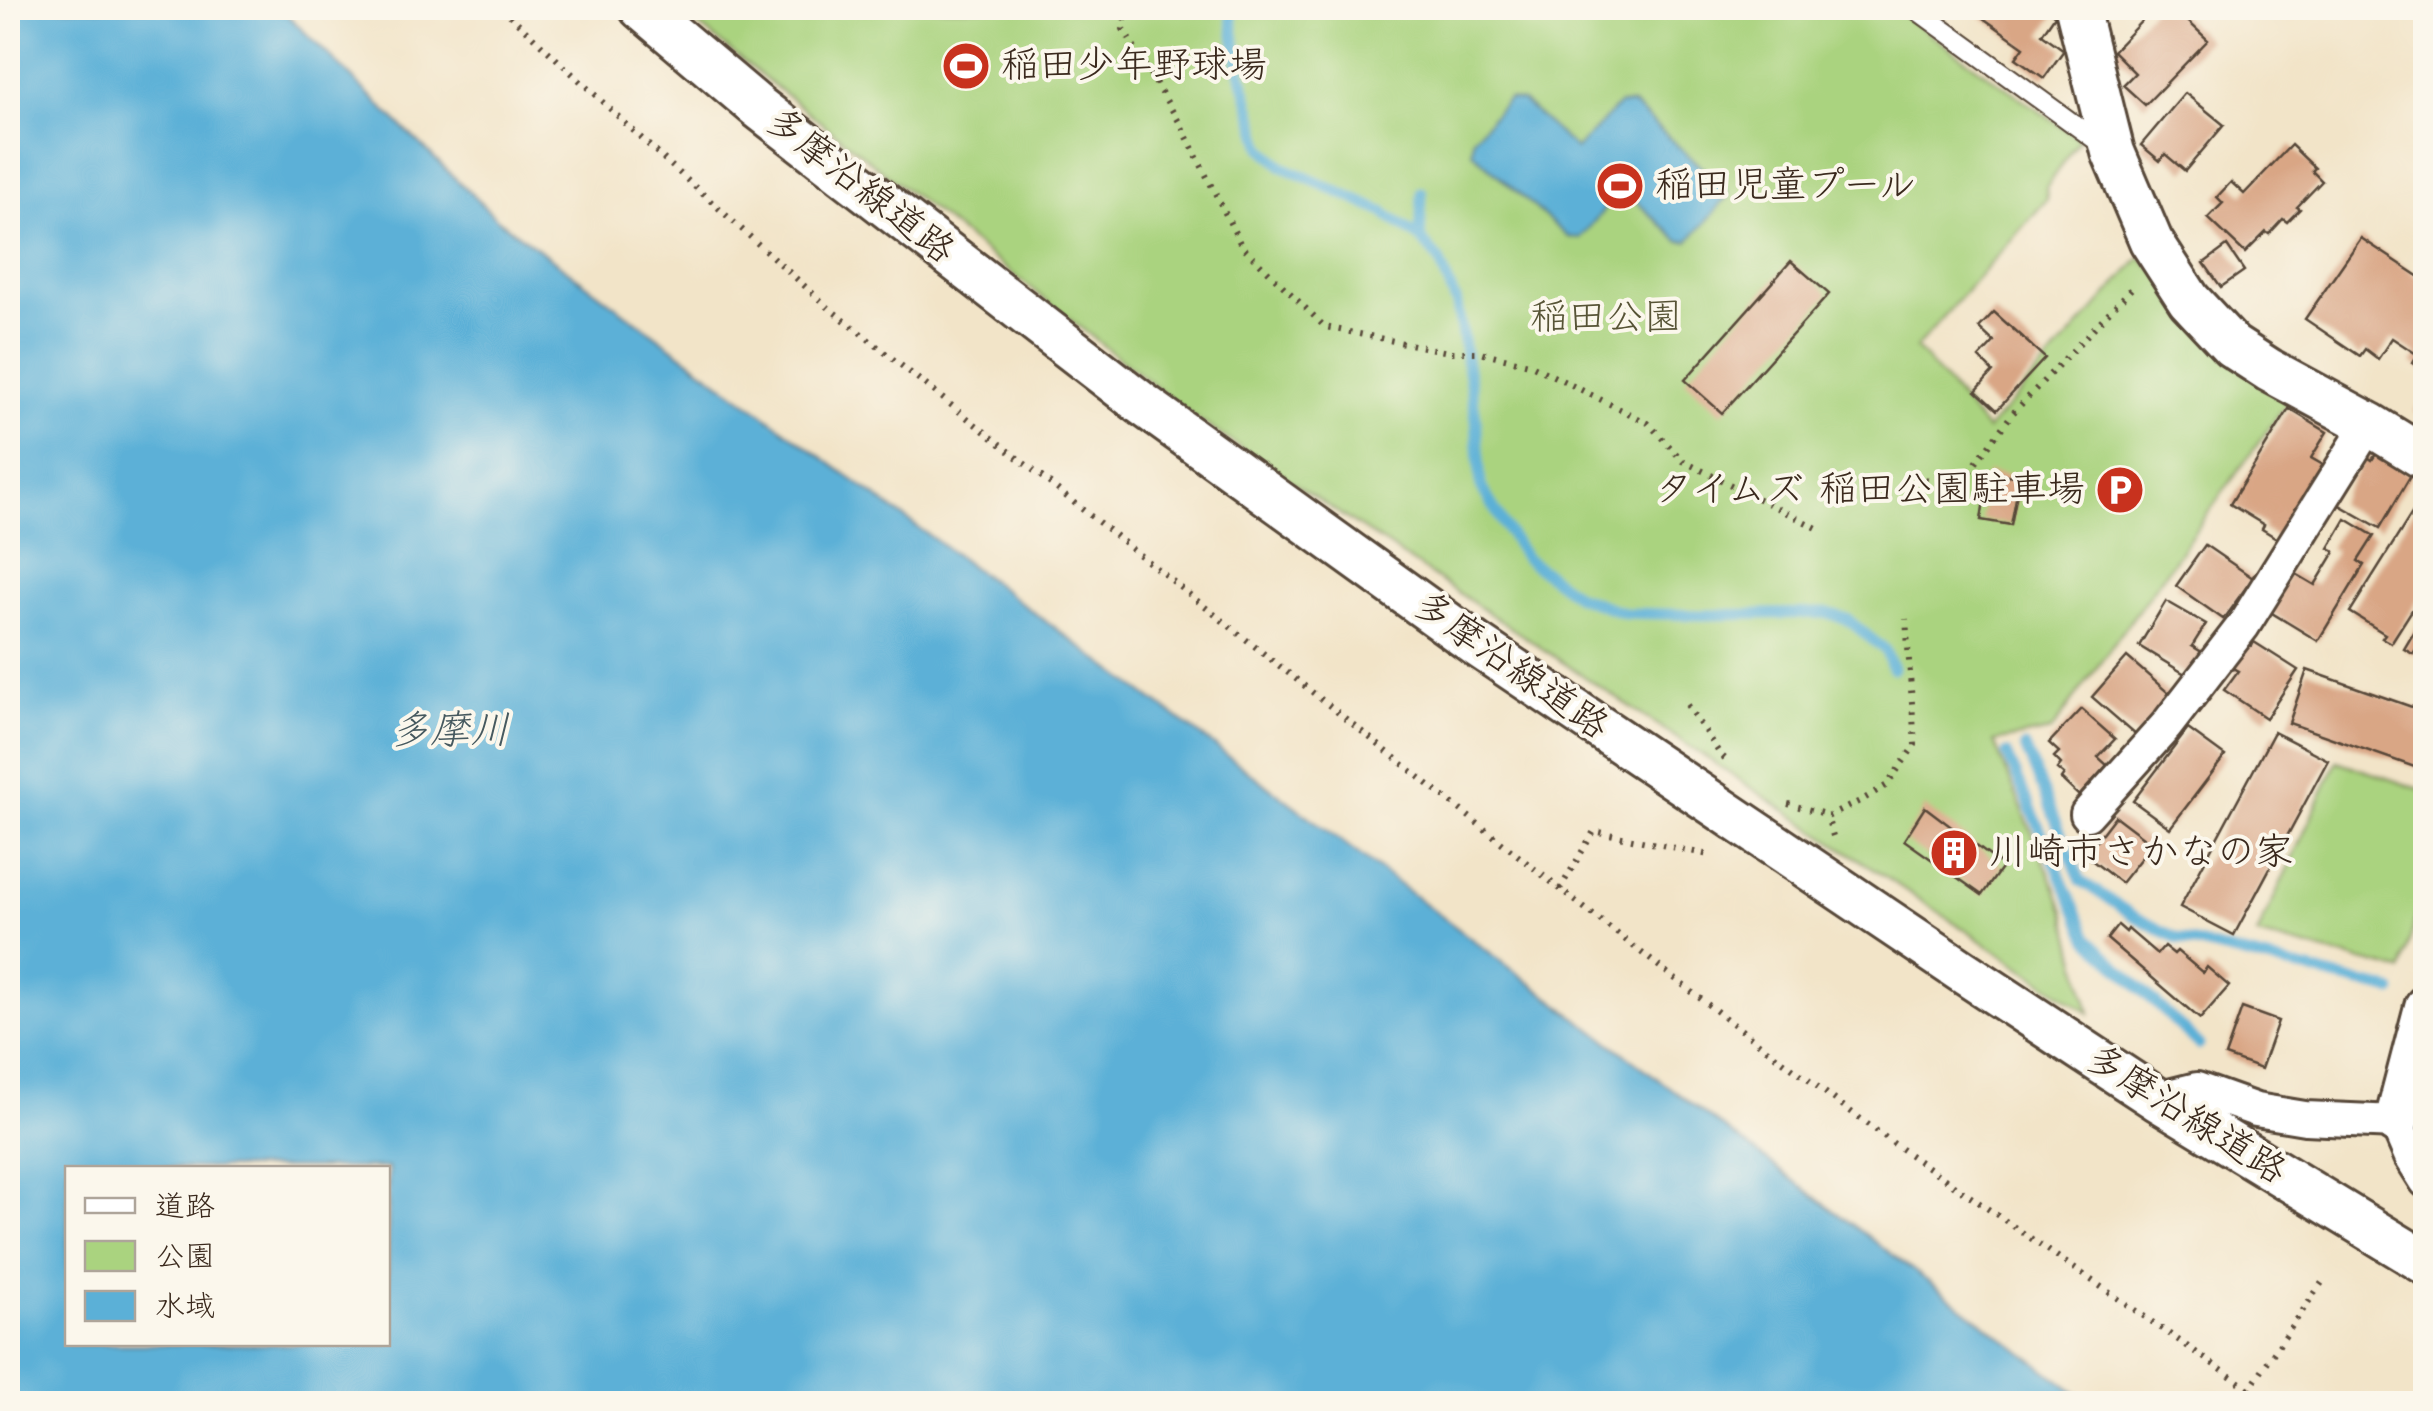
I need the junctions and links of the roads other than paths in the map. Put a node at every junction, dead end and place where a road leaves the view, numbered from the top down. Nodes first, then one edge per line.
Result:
1 (642, 8) edge
2 (1914, 8) edge
3 (2077, 8) edge
4 (2112, 152) junction
5 (2369, 424) junction
6 (2426, 458) edge
7 (2086, 814) dead end
8 (2426, 1007) edge
9 (2157, 1100) junction
10 (2396, 1122) junction
11 (2426, 1181) edge
12 (2426, 1263) edge

1 - 9 street, 多摩沿線道路
2 - 4 lane
3 - 4 street
4 - 5 street
5 - 6 street
5 - 7 street
8 - 10 street
9 - 10 street
9 - 12 street, 多摩沿線道路
10 - 11 street

